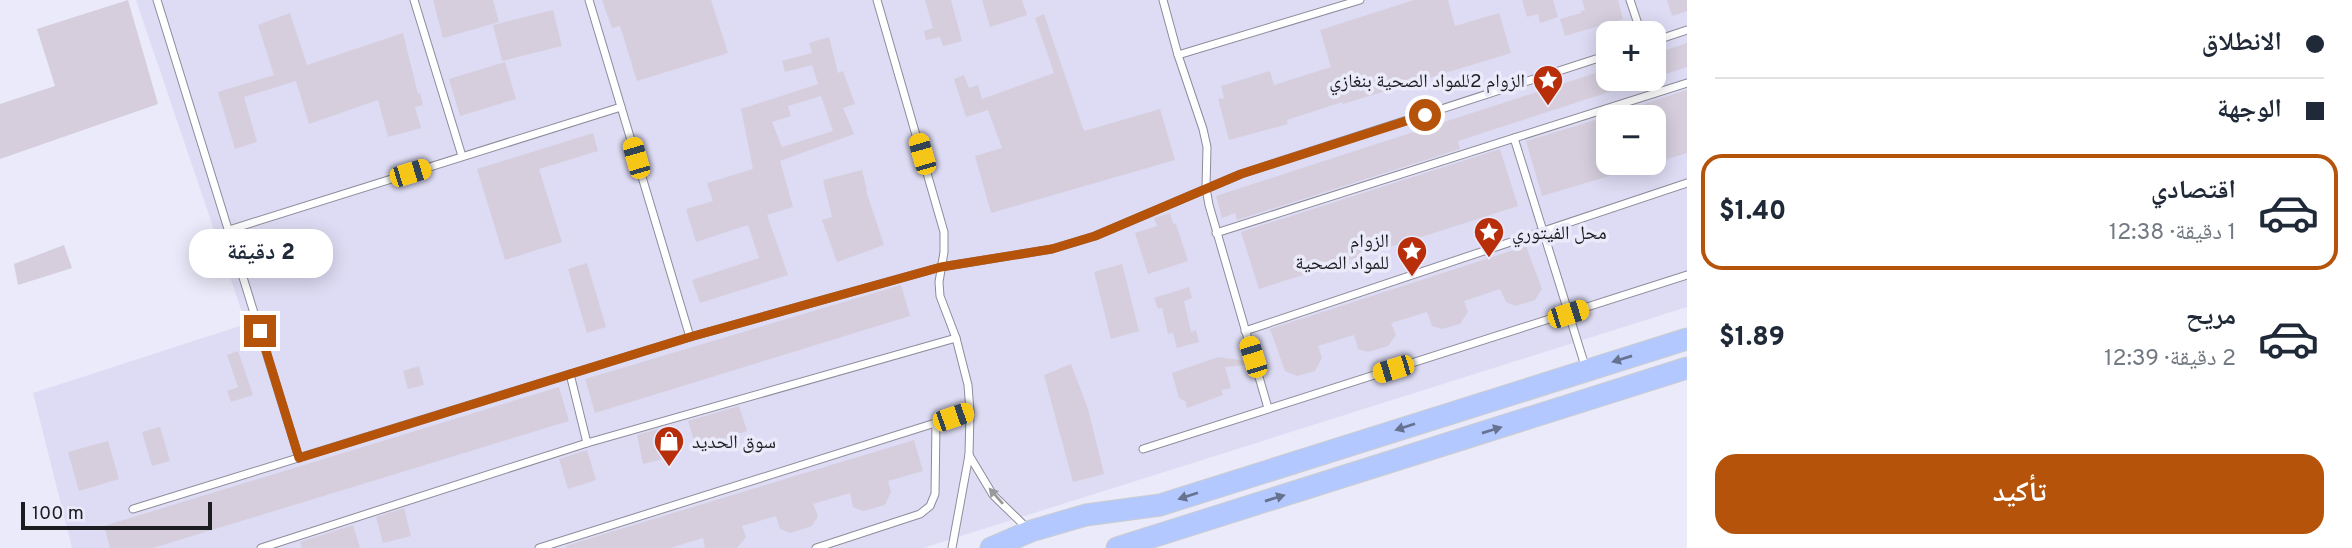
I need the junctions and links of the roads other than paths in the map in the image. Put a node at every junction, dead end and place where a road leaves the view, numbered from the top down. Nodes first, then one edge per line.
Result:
1 (158, 0) edge
2 (414, 0) edge
3 (589, 0) edge
4 (877, 0) edge
5 (1163, 0) edge
6 (1360, 0) edge
7 (1630, 0) edge
8 (1637, 21) edge
9 (1687, 30) edge
10 (1666, 37) edge
11 (1178, 55) junction
12 (1596, 59) edge
13 (1687, 83) edge
14 (621, 107) junction
15 (1514, 138) junction
16 (462, 156) junction
17 (1687, 183) edge
18 (1206, 188) junction
19 (229, 230) junction
20 (1542, 232) junction
21 (1216, 233) junction
22 (941, 267) junction
23 (1687, 275) edge
24 (1568, 314) junction
25 (1245, 331) junction
26 (690, 337) junction
27 (956, 338) junction
28 (1687, 339) edge
29 (1687, 368) edge
30 (1587, 370) junction
31 (570, 374) junction
32 (1268, 408) junction
33 (970, 412) junction
34 (936, 423) junction
35 (587, 443) junction
36 (1143, 449) dead end
37 (969, 455) junction
38 (299, 458) junction
39 (133, 509) dead end
40 (1031, 531) junction
41 (571, 538) junction
42 (261, 548) edge
43 (539, 548) edge
44 (573, 548) edge
45 (816, 548) edge
46 (952, 548) edge
47 (991, 548) edge
48 (1117, 548) edge

1 - 19 lane
2 - 16 lane
3 - 14 lane
4 - 22 lane
5 - 11 lane
6 - 11 lane
7 - 8 lane
9 - 10 lane
11 - 18 lane
12 - 18 lane
13 - 15 lane
14 - 16 lane
14 - 26 lane
15 - 20 lane
15 - 21 lane
16 - 19 lane
17 - 20 lane
18 - 21 lane
18 - 22 lane
19 - 38 lane
20 - 24 lane
20 - 25 lane
21 - 25 lane
22 - 26 lane
22 - 27 lane
23 - 24 lane
24 - 30 lane
24 - 32 lane
25 - 32 lane
26 - 31 lane
27 - 33 lane
27 - 35 lane
28 -> 30 main road
48 -> 29 main road
30 -> 40 main road
31 - 35 lane
31 - 38 lane
32 - 36 lane
33 - 34 lane
33 - 37 lane
34 - 41 lane
34 - 45 lane
35 - 42 lane
40 -> 37 lane
37 - 46 lane
38 - 39 lane
40 - 47 main road
41 - 43 lane
41 - 44 lane

